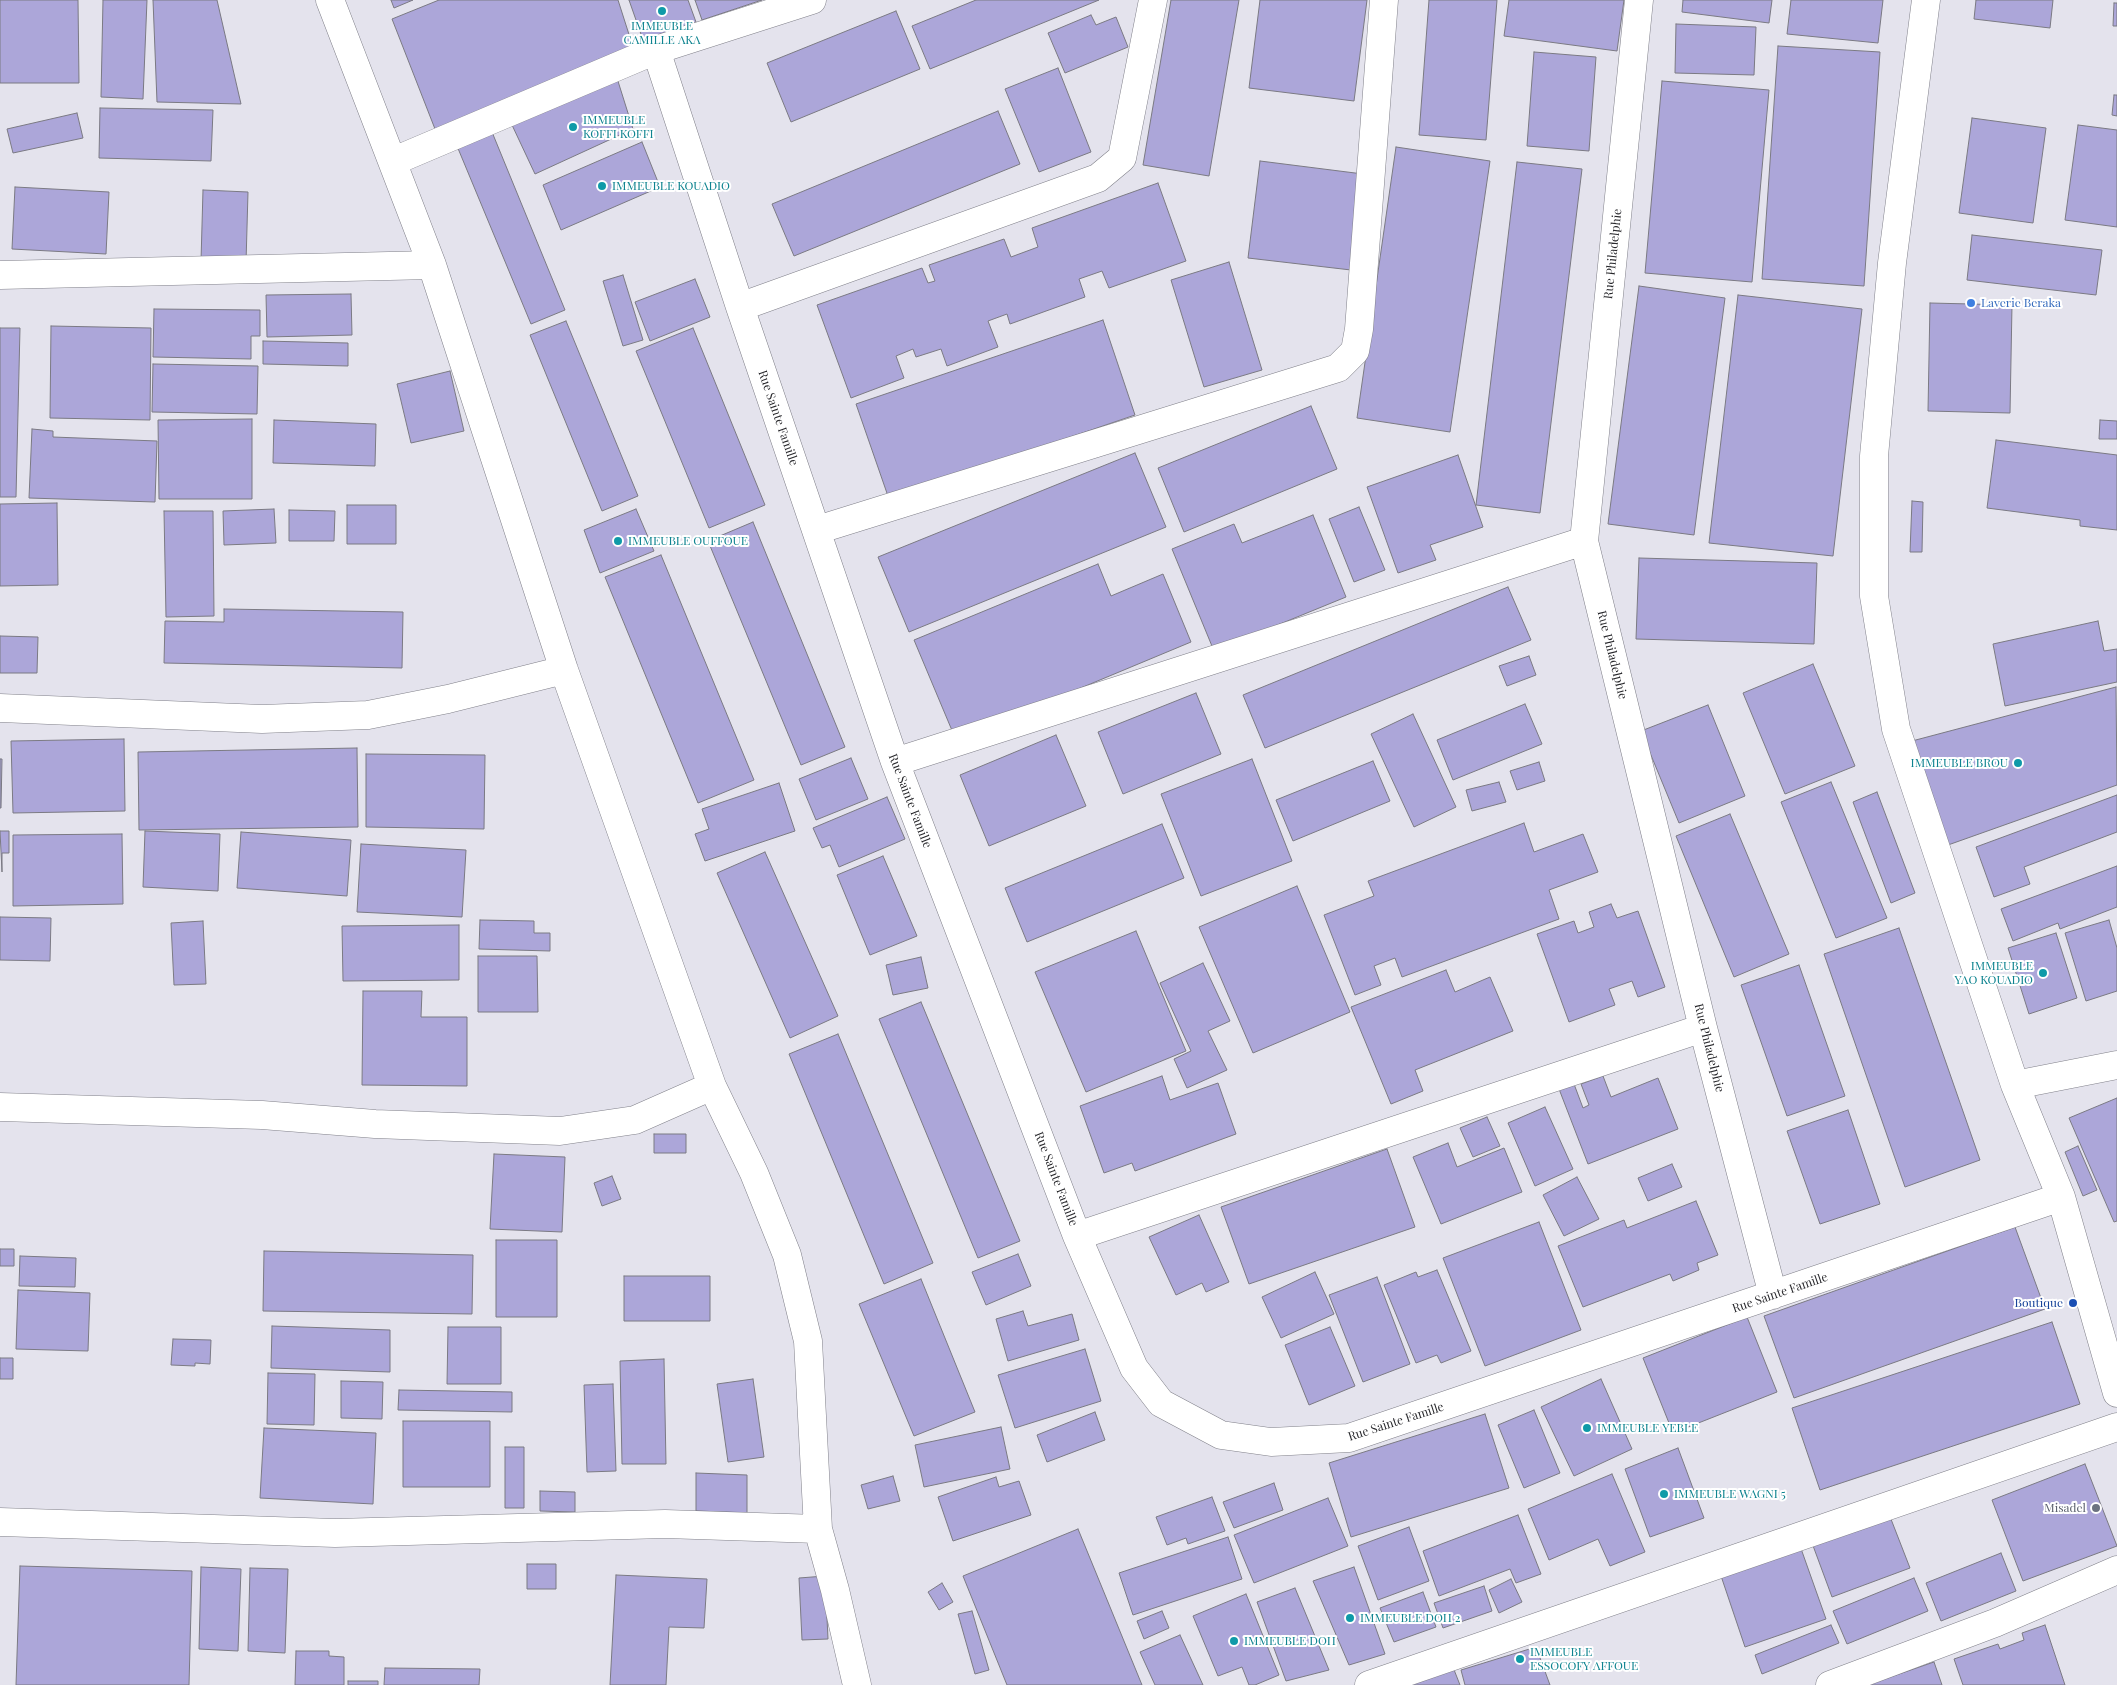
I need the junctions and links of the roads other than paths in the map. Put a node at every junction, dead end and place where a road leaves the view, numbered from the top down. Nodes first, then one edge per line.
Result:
1 (330, 0) edge
2 (812, 0) edge
3 (1153, 0) edge
4 (1384, 0) edge
5 (1639, 0) edge
6 (1926, 0) edge
7 (656, 50) junction
8 (394, 161) junction
9 (432, 265) junction
10 (0, 275) edge
11 (740, 307) junction
12 (817, 530) junction
13 (1584, 541) junction
14 (564, 670) junction
15 (0, 708) edge
16 (894, 762) junction
17 (1703, 1028) junction
18 (2117, 1065) edge
19 (2016, 1085) junction
20 (712, 1086) junction
21 (0, 1107) edge
22 (2061, 1197) junction
23 (1077, 1236) junction
24 (1773, 1295) junction
25 (2117, 1393) edge
26 (2117, 1427) edge
27 (0, 1522) edge
28 (818, 1529) junction
29 (2117, 1570) edge
30 (857, 1685) edge
31 (1368, 1685) edge
32 (1830, 1685) edge

1 - 8 street
2 - 7 street
3 - 11 street
4 - 12 street
5 - 13 street, Rue Philadelphie
6 - 19 street
7 - 8 street
7 - 11 street, Rue Sainte Famille
8 - 9 street
9 - 10 street
9 - 14 street
11 - 12 street, Rue Sainte Famille
12 - 16 street, Rue Sainte Famille
13 - 16 street
13 - 17 street, Rue Philadelphie
14 - 15 street
14 - 20 street
16 - 23 street, Rue Sainte Famille
17 - 23 street
17 - 24 street, Rue Philadelphie
18 - 19 street
19 - 22 street
20 - 21 street
20 - 28 street
22 - 24 street, Rue Sainte Famille
22 - 25 street
23 - 24 street, Rue Sainte Famille
26 - 31 street
27 - 28 street
28 - 30 street
29 - 32 street

